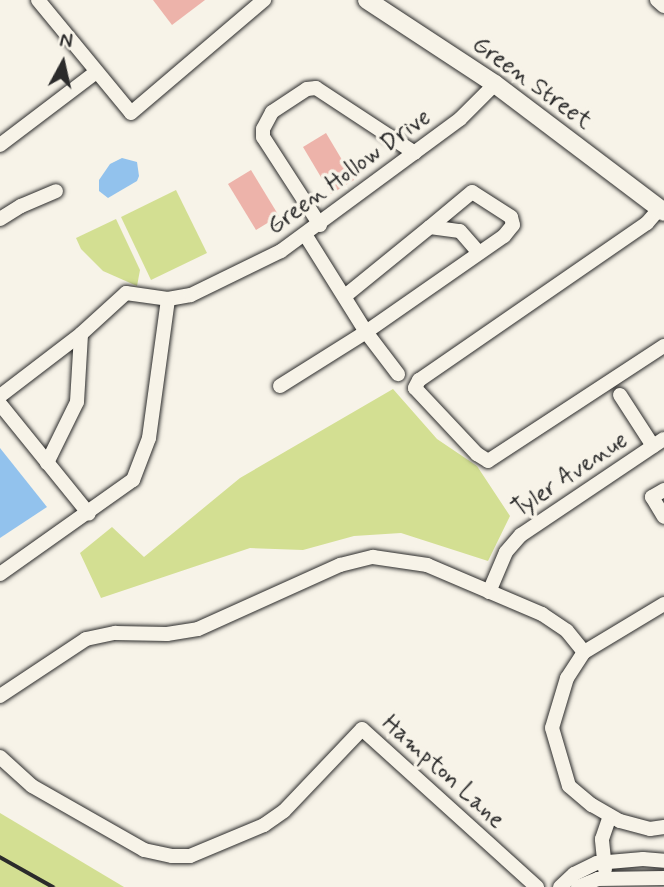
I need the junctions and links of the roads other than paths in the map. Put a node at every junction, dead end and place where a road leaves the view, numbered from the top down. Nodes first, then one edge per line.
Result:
1 (38, 0) edge
2 (264, 0) edge
3 (367, 0) edge
4 (657, 0) edge
5 (664, 6) edge
6 (96, 72) junction
7 (495, 84) junction
8 (0, 145) edge
9 (415, 153) junction
10 (56, 191) dead end
11 (662, 210) edge
12 (0, 219) edge
13 (320, 225) junction
14 (429, 227) junction
15 (306, 236) junction
16 (478, 253) junction
17 (345, 296) junction
18 (167, 299) junction
19 (366, 332) junction
20 (81, 334) junction
21 (664, 346) edge
22 (398, 374) dead end
23 (280, 386) dead end
24 (620, 395) dead end
25 (0, 396) edge
26 (0, 404) edge
27 (659, 443) edge
28 (47, 463) junction
29 (664, 490) edge
30 (89, 514) junction
31 (664, 517) edge
32 (0, 574) edge
33 (489, 592) junction
34 (664, 604) edge
35 (584, 653) junction
36 (0, 696) edge
37 (0, 757) edge
38 (610, 816) junction
39 (664, 827) edge
40 (661, 860) edge
41 (604, 862) junction
42 (660, 878) edge
43 (606, 879) junction
44 (537, 887) edge
45 (560, 887) edge
46 (579, 887) edge

1 - 6 street
2 - 6 street
3 - 7 street, Green Street
4 - 5 street
6 - 8 street
7 - 9 street, Green Hollow Drive
7 - 11 street, Green Street
9 - 13 street, Green Hollow Drive
9 - 13 street
10 - 12 street
11 - 21 street
13 - 15 street, Green Hollow Drive
14 - 16 street
14 - 16 street
14 - 17 street
15 - 17 street
15 - 18 street, Green Hollow Drive
16 - 19 street
17 - 19 street
18 - 20 street, Green Hollow Drive
18 - 30 street
19 - 22 street
19 - 23 street
20 - 25 street
20 - 28 street
24 - 27 street
26 - 28 street
27 - 33 street, Tyler Avenue
28 - 30 street
29 - 31 street
30 - 32 street
33 - 35 street
33 - 36 street
34 - 35 street
35 - 38 street
37 - 44 street, Hampton Lane
38 - 39 street
38 - 41 street
40 - 41 street
40 - 42 street
41 - 43 street
41 - 45 street
42 - 43 street
43 - 46 street

